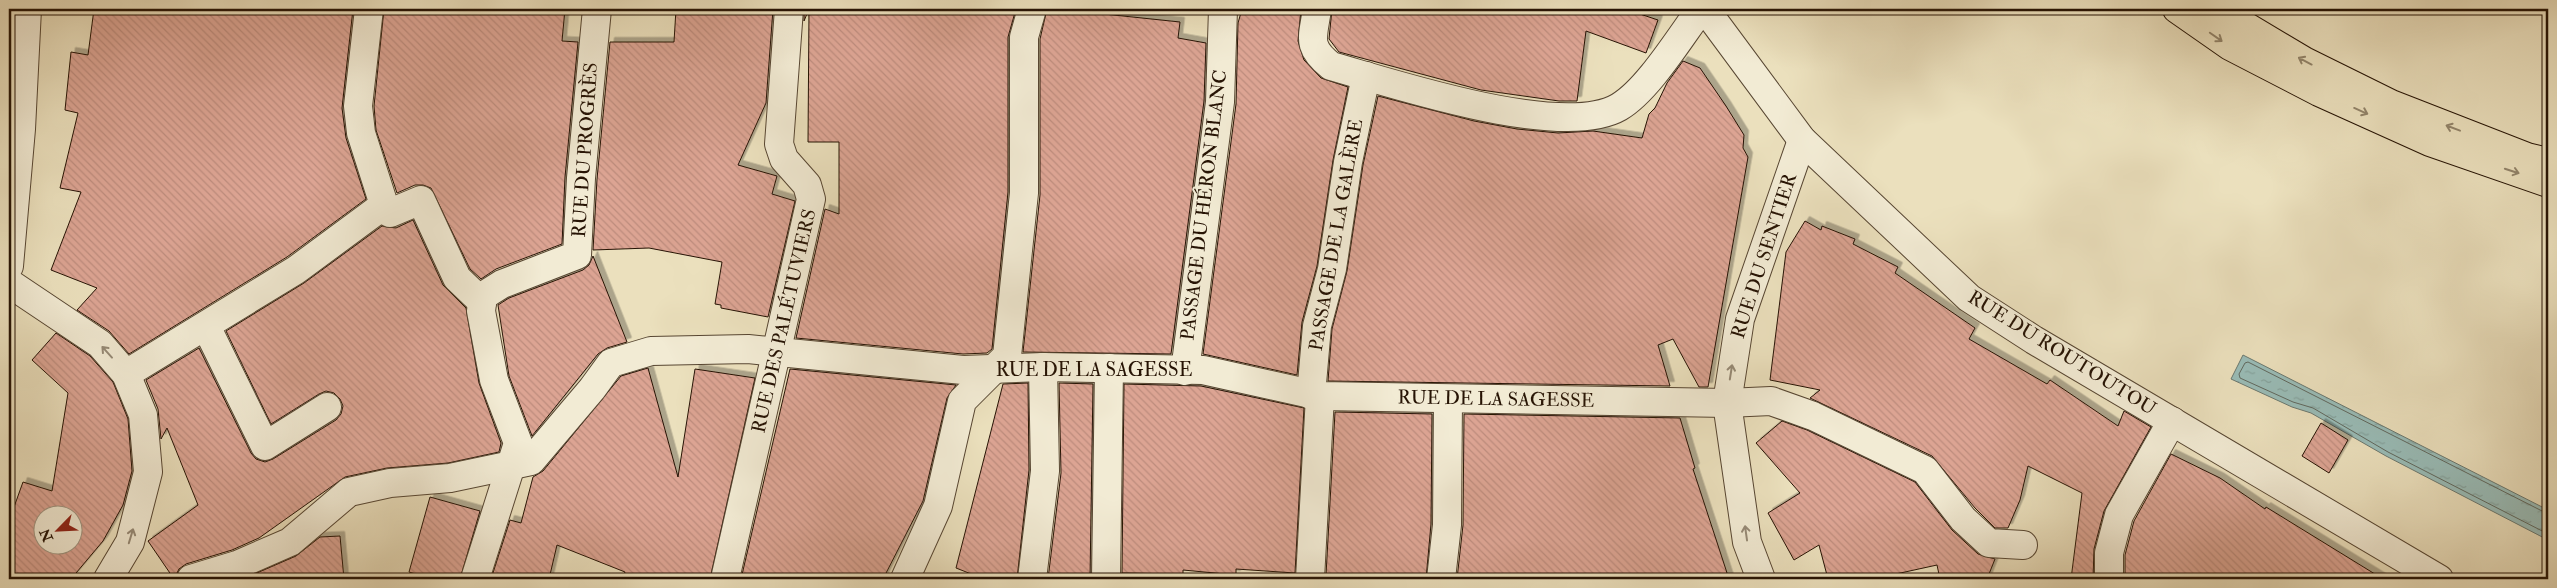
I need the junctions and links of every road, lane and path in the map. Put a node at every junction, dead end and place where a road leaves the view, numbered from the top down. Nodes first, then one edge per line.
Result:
1 (27, 9) edge
2 (369, 9) edge
3 (596, 9) edge
4 (789, 9) edge
5 (1032, 9) edge
6 (1223, 9) edge
7 (1317, 9) edge
8 (1701, 9) edge
9 (1705, 9) edge
10 (2177, 9) edge
11 (2217, 9) edge
12 (1366, 76) junction
13 (1802, 140) junction
14 (2548, 162) edge
15 (2548, 183) edge
16 (380, 208) junction
17 (9, 266) edge
18 (9, 284) edge
19 (482, 302) junction
20 (206, 326) junction
21 (777, 353) junction
22 (1043, 367) junction
23 (1110, 368) junction
24 (993, 369) junction
25 (1185, 371) junction
26 (126, 374) junction
27 (1316, 395) junction
28 (1448, 399) junction
29 (1727, 403) junction
30 (327, 407) dead end
31 (2172, 421) junction
32 (512, 463) junction
33 (2023, 545) dead end
34 (108, 579) edge
35 (191, 579) edge
36 (475, 579) edge
37 (725, 579) edge
38 (905, 579) edge
39 (1032, 579) edge
40 (1106, 579) edge
41 (1310, 579) edge
42 (1441, 579) edge
43 (1761, 579) edge
44 (2109, 579) edge
45 (2439, 579) edge

1 - 17 street
2 - 16 street
3 - 19 street, RUE DU PROGRÈS
4 - 21 street, RUE DES PALÉTUVIERS
5 - 24 street
6 - 25 street, PASSAGE DU HÉRON BLANC
7 - 12 street
8 - 12 street
9 - 13 street, RUE DU ROUTOUTOU
10 -> 15 main road
14 -> 11 main road
12 - 27 street, PASSAGE DE LA GALÈRE
29 -> 13 street, RUE DU SENTIER
13 - 31 street, RUE DU ROUTOUTOU
16 - 19 street
16 - 20 street
26 -> 18 street
19 - 32 street
20 - 26 street
20 - 30 street
21 - 24 street, RUE DE LA SAGESSE
21 - 32 street, RUE DE LA SAGESSE
21 - 37 street, RUE DES PALÉTUVIERS
22 - 23 street, RUE DE LA SAGESSE
22 - 24 street, RUE DE LA SAGESSE
22 - 39 street
23 - 25 street, RUE DE LA SAGESSE
23 - 40 street
24 - 38 street
25 - 27 street, RUE DE LA SAGESSE
34 -> 26 street
27 - 28 street, RUE DE LA SAGESSE
27 - 41 street, PASSAGE DE LA GALÈRE
28 - 29 street, RUE DE LA SAGESSE
28 - 42 street
29 - 33 street, RUE DE LA SAGESSE
43 -> 29 street, RUE DU SENTIER
31 - 44 street
31 - 45 street, RUE DU ROUTOUTOU
32 - 35 street, RUE DE LA SAGESSE
32 - 36 street

